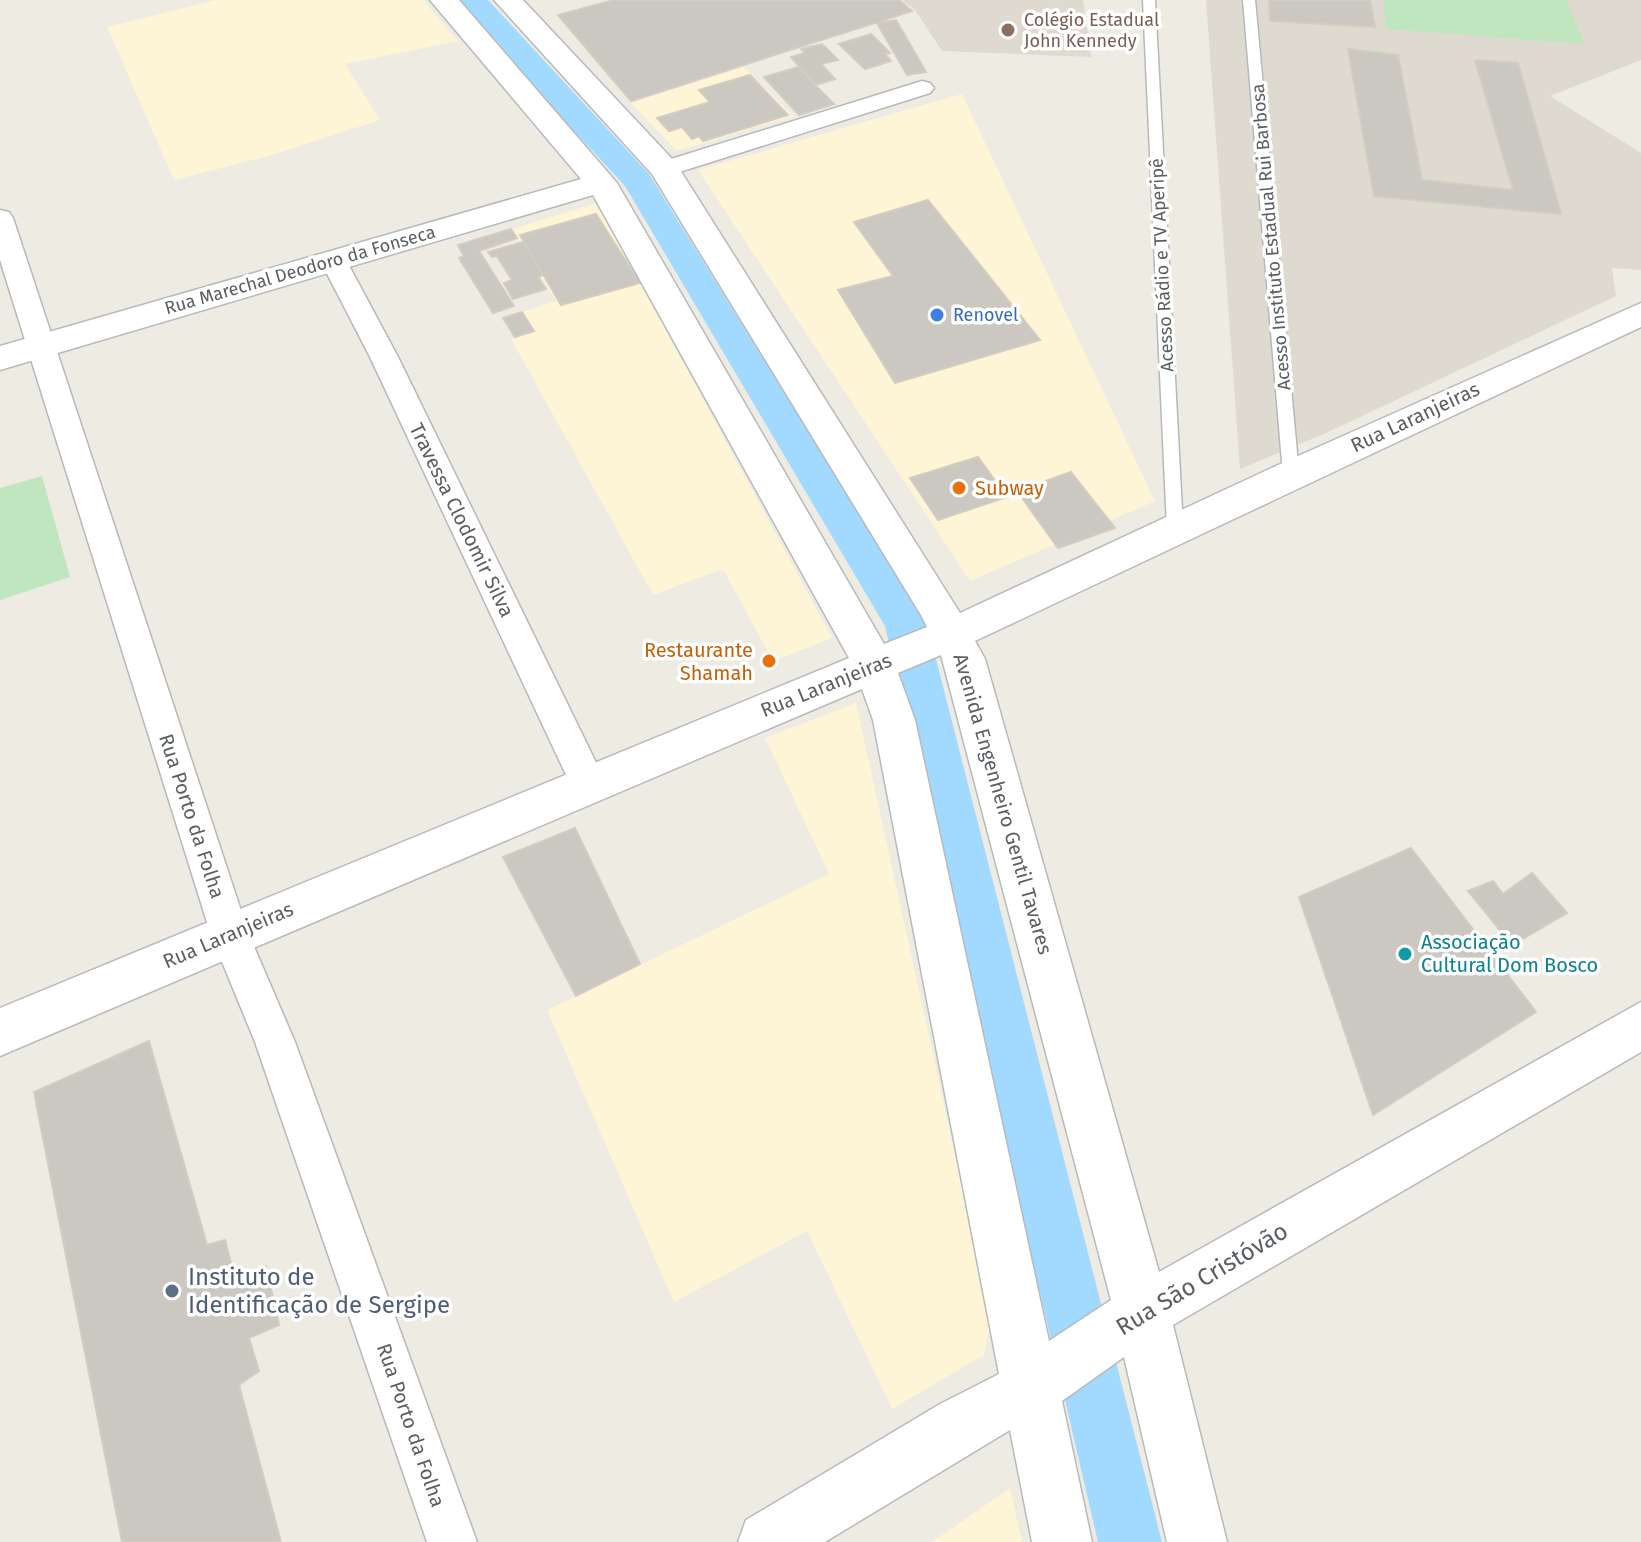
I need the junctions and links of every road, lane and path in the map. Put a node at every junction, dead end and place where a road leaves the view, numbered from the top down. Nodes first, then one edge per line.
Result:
1 (444, 0) edge
2 (508, 0) edge
3 (1149, 0) edge
4 (1249, 0) edge
5 (922, 88) dead end
6 (664, 169) junction
7 (601, 183) junction
8 (0, 218) edge
9 (333, 260) junction
10 (1641, 314) edge
11 (40, 346) junction
12 (0, 358) edge
13 (1291, 474) junction
14 (1175, 529) junction
15 (943, 636) junction
16 (878, 664) junction
17 (588, 783) junction
18 (230, 935) junction
19 (1641, 1025) edge
20 (0, 1032) edge
21 (1137, 1316) junction
22 (1033, 1386) junction
23 (452, 1542) edge
24 (768, 1542) edge
25 (1062, 1542) edge
26 (1197, 1542) edge

1 - 7 main road
2 - 6 main road, Avenida Engenheiro Gentil Tavares
3 - 14 lane, Acesso Rádio e TV Aperipê
4 - 13 lane, Acesso Instituto Estadual Rui Barbosa
5 - 6 street
6 - 15 main road, Avenida Engenheiro Gentil Tavares
7 - 9 main road, Rua Marechal Deodoro da Fonseca
7 - 16 main road
8 - 11 street, Rua Porto da Folha
9 - 11 main road, Rua Marechal Deodoro da Fonseca
9 - 17 street, Travessa Clodomir Silva
10 - 13 main road, Rua Laranjeiras
11 - 12 main road, Rua Marechal Deodoro da Fonseca
11 - 18 street, Rua Porto da Folha
13 - 14 main road, Rua Laranjeiras
14 - 15 main road, Rua Laranjeiras
15 - 16 main road, Rua Laranjeiras
15 - 21 main road, Avenida Engenheiro Gentil Tavares
16 - 17 main road, Rua Laranjeiras
16 - 22 main road
17 - 18 main road, Rua Laranjeiras
18 - 20 main road, Rua Laranjeiras
18 - 23 street, Rua Porto da Folha
19 - 21 main road, Rua São Cristóvão
21 - 22 main road, Rua São Cristóvão
21 - 26 main road, Avenida Engenheiro Gentil Tavares
22 - 24 main road, Rua São Cristóvão
22 - 25 main road

